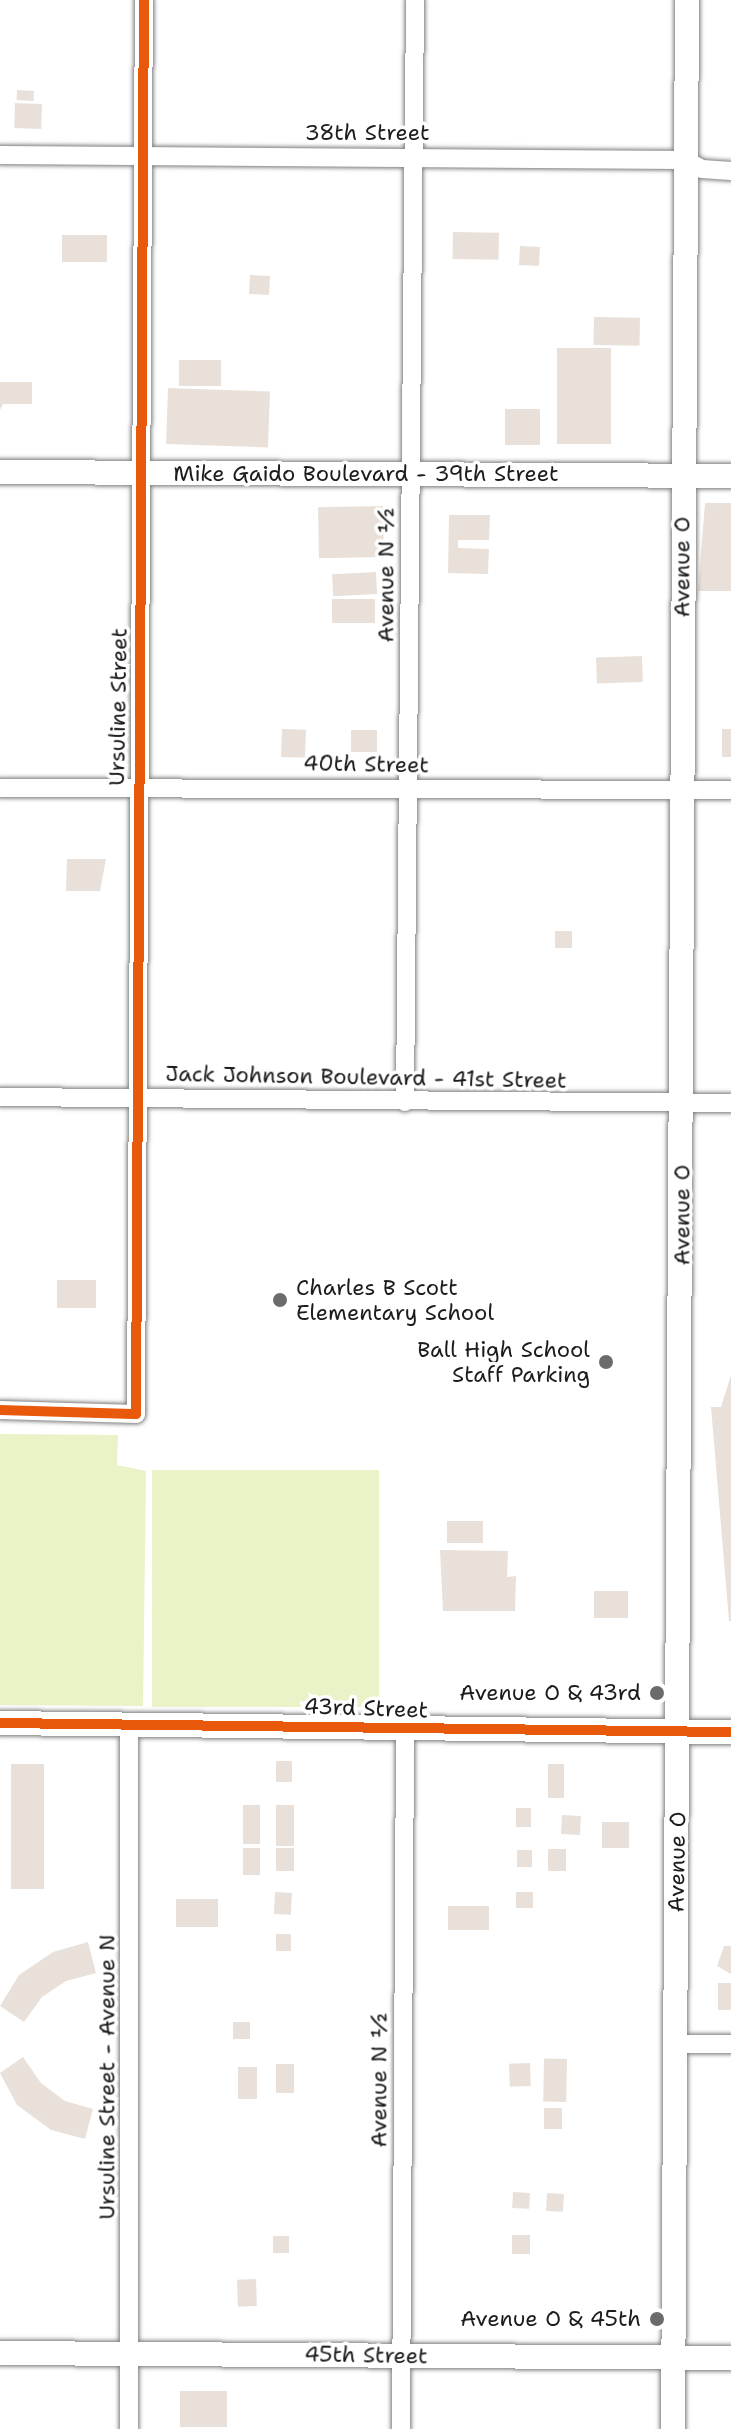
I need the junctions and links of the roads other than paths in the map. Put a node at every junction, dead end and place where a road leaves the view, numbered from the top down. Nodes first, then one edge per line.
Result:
1 (144, 0) edge
2 (415, 0) edge
3 (687, 0) edge
4 (0, 155) edge
5 (143, 156) junction
6 (413, 157) junction
7 (685, 160) junction
8 (731, 171) edge
9 (0, 472) edge
10 (141, 473) junction
11 (411, 476) junction
12 (682, 476) junction
13 (731, 476) edge
14 (137, 787) junction
15 (0, 788) edge
16 (409, 788) junction
17 (683, 790) junction
18 (731, 790) edge
19 (0, 1097) edge
20 (137, 1099) junction
21 (405, 1102) junction
22 (682, 1103) junction
23 (731, 1103) edge
24 (0, 1410) edge
25 (0, 1723) edge
26 (129, 1724) junction
27 (405, 1730) junction
28 (679, 1732) junction
29 (731, 1732) edge
30 (674, 2044) junction
31 (731, 2044) edge
32 (0, 2353) edge
33 (129, 2354) junction
34 (402, 2356) junction
35 (672, 2358) junction
36 (731, 2358) edge
37 (129, 2429) edge
38 (401, 2429) edge
39 (673, 2429) edge

1 - 5 street, Ursuline Street
2 - 6 street, Avenue N ½
3 - 7 main road, Avenue O
4 - 5 street, 38th Street
5 - 6 street, 38th Street
5 - 10 street, Ursuline Street
6 - 7 street, 38th Street
6 - 11 street, Avenue N ½
7 - 8 street, 38th Street
7 - 12 main road, Avenue O
9 - 10 main road, Mike Gaido Boulevard - 39th Street
10 - 11 main road, Mike Gaido Boulevard - 39th Street
10 - 14 street, Ursuline Street
11 - 12 main road, Mike Gaido Boulevard - 39th Street
11 - 16 street, Avenue N ½
12 - 13 main road, Mike Gaido Boulevard - 39th Street
12 - 17 main road, Avenue O
14 - 15 street, 40th Street
14 - 16 street, 40th Street
14 - 20 street, Ursuline Street
16 - 17 street, 40th Street
16 - 21 street, Avenue N ½
17 - 18 street, 40th Street
17 - 22 main road, Avenue O
19 - 20 street, Jack Johnson Boulevard - 41st Street
20 - 21 street, Jack Johnson Boulevard - 41st Street
20 - 24 street, Ursuline Street
21 - 22 street, Jack Johnson Boulevard - 41st Street
22 - 23 street, Jack Johnson Boulevard - 41st Street
22 - 28 main road, Avenue O
25 - 26 main road, 43rd Street
26 - 27 main road, 43rd Street
26 - 33 street, Ursuline Street - Avenue N
27 - 28 main road, 43rd Street
27 - 34 street, Avenue N ½
28 - 29 main road, 43rd Street
28 - 30 main road, Avenue O
30 - 31 street
30 - 35 main road, Avenue O
32 - 33 main road, 45th Street
33 - 34 main road, 45th Street
33 - 37 street, Ursuline Street - Avenue N
34 - 35 main road, 45th Street
34 - 38 street, Avenue N ½
35 - 36 main road, 45th Street
35 - 39 main road, Avenue O

